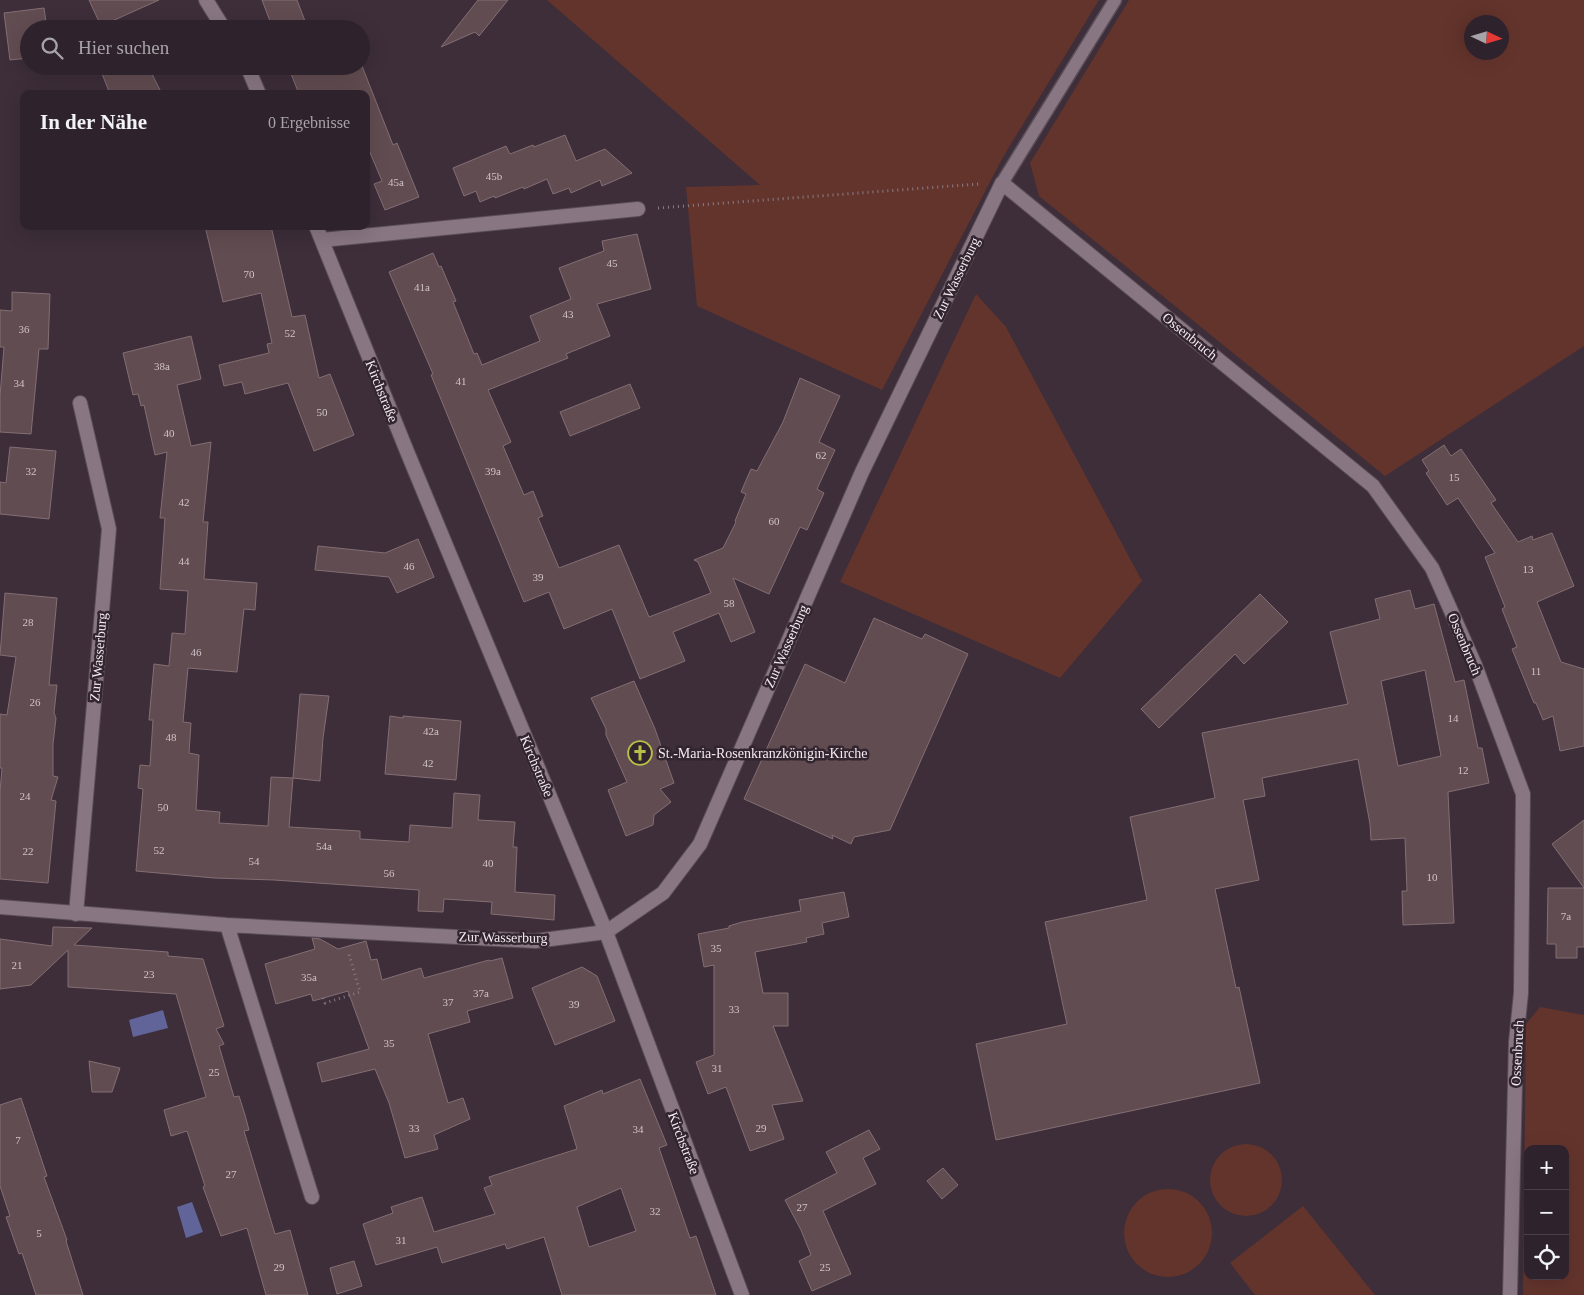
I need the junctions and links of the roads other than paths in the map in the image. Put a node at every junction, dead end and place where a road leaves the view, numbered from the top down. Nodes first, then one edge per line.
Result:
1 (206, 0) edge
2 (1115, 0) edge
3 (218, 20) edge
4 (251, 75) edge
5 (257, 90) edge
6 (1002, 182) junction
7 (638, 210) road end
8 (318, 230) edge
9 (322, 240) junction
10 (80, 403) dead end
11 (0, 907) edge
12 (76, 914) junction
13 (227, 925) junction
14 (606, 932) junction
15 (312, 1197) dead end
16 (742, 1295) edge
17 (1510, 1295) edge

1 - 3 street
2 - 6 lane, Zur Wasserburg
4 - 5 street
6 - 14 street, Zur Wasserburg
6 - 17 street, Ossenbruch
7 - 9 street
8 - 9 street, Kirchstraße
9 - 14 street, Kirchstraße
10 - 12 street, Zur Wasserburg
11 - 12 street, Zur Wasserburg
12 - 13 street, Zur Wasserburg
13 - 14 street, Zur Wasserburg
13 - 15 street
14 - 16 street, Kirchstraße

